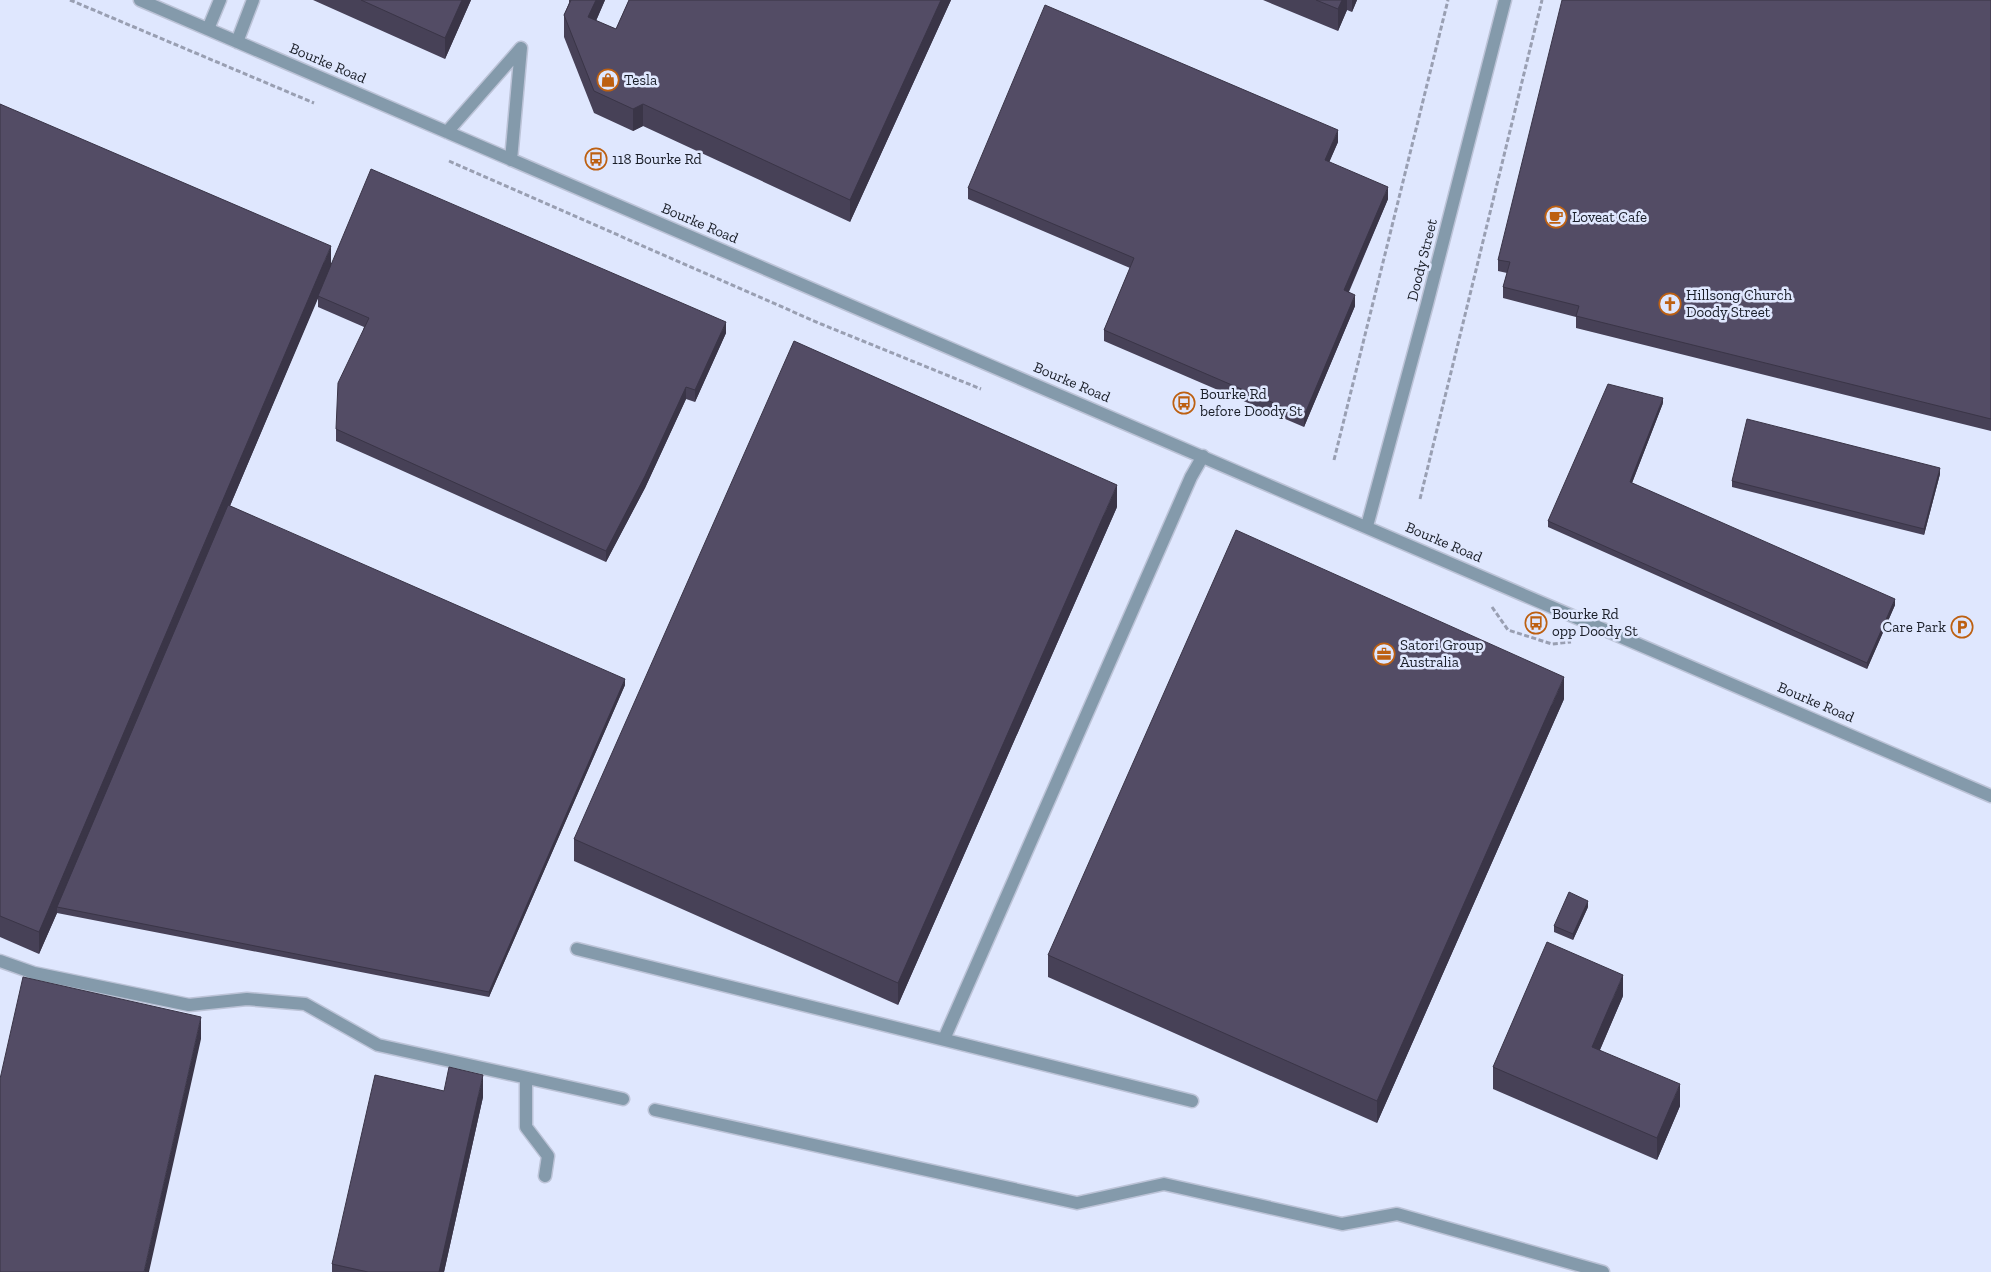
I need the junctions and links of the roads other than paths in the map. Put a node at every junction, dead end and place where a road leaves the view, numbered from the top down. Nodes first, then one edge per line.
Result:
1 (140, 0) edge
2 (220, 0) edge
3 (253, 0) edge
4 (1505, 0) edge
5 (208, 29) junction
6 (237, 42) junction
7 (447, 132) junction
8 (512, 160) junction
9 (1203, 456) junction
10 (1367, 526) junction
11 (1991, 796) edge
12 (577, 949) dead end
13 (0, 960) edge
14 (944, 1039) junction
15 (526, 1078) junction
16 (623, 1099) dead end
17 (1192, 1101) dead end
18 (655, 1110) dead end
19 (545, 1176) dead end
20 (1602, 1272) edge

1 - 5 street, Bourke Road
2 - 5 street
3 - 6 street
4 - 10 street, Doody Street
5 - 6 street, Bourke Road
6 - 7 street, Bourke Road
7 - 8 street, Bourke Road
7 - 8 street
8 - 9 street, Bourke Road
9 - 10 street, Bourke Road
9 - 14 street
10 - 11 street, Bourke Road
12 - 14 street
13 - 15 street
14 - 17 street
15 - 16 street
15 - 19 street
18 - 20 street

